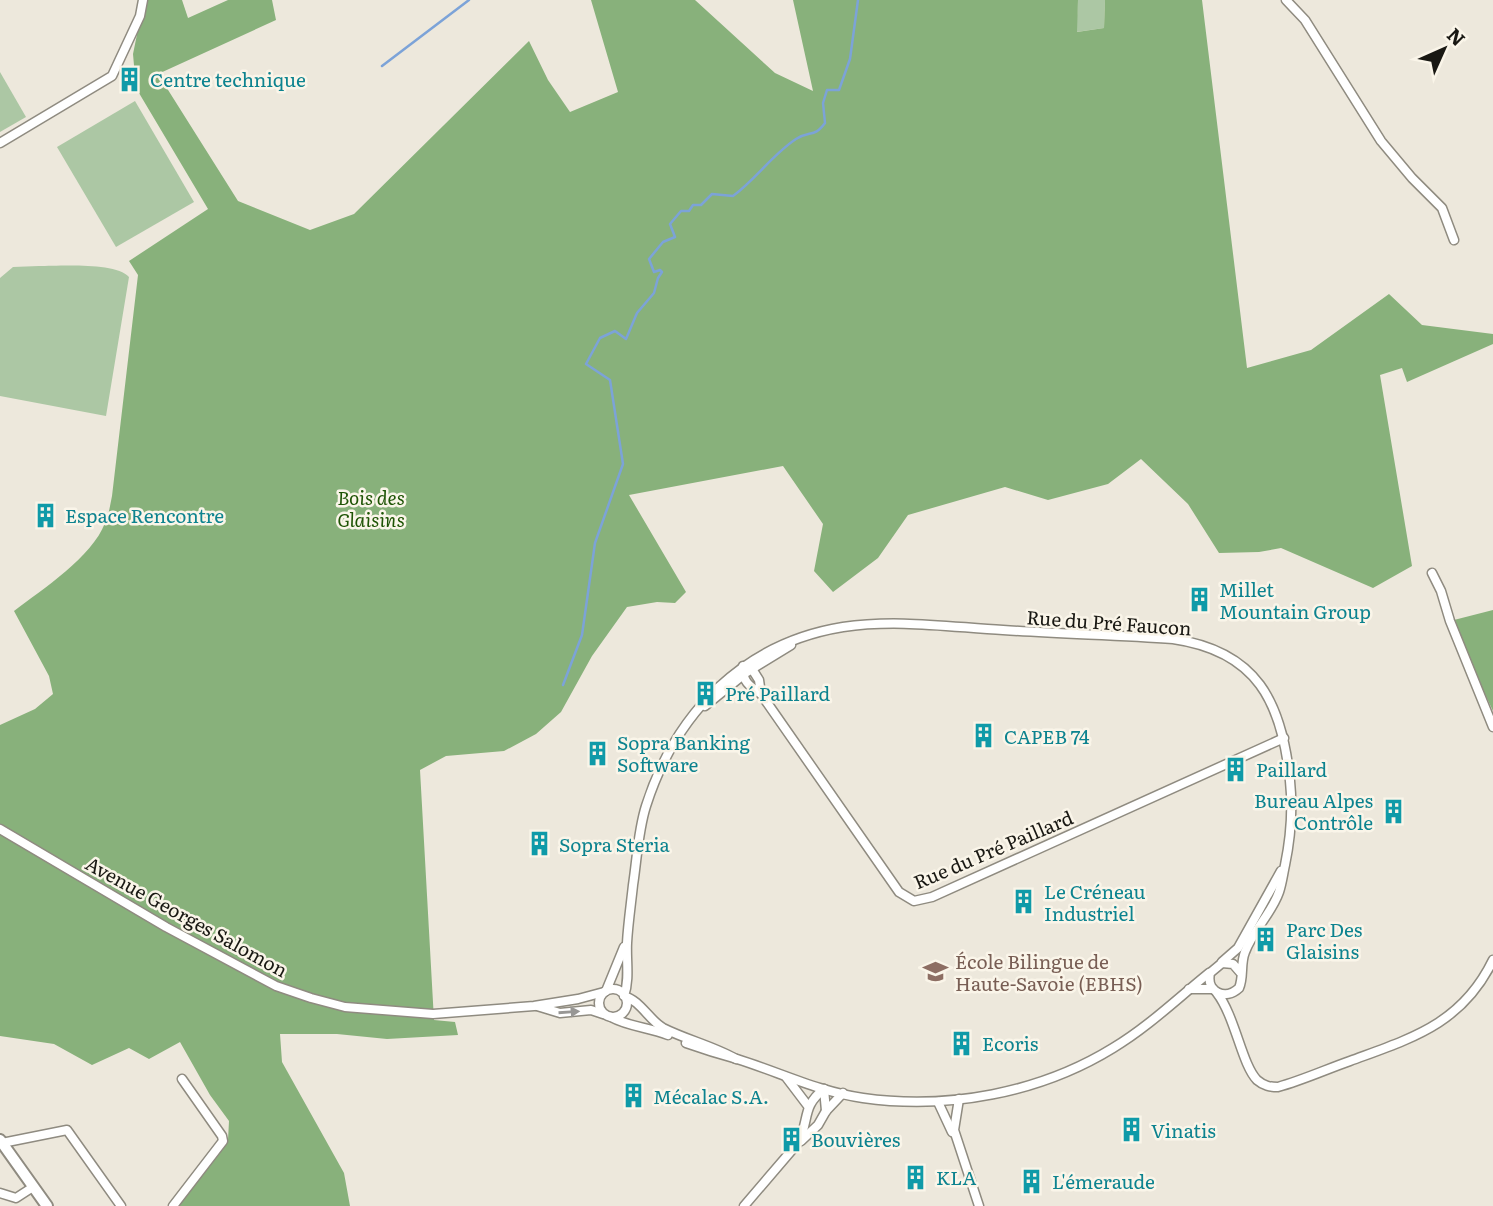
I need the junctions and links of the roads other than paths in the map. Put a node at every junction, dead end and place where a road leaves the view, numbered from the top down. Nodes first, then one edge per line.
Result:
1 (143, 0) edge
2 (1286, 0) edge
3 (0, 143) edge
4 (1454, 240) dead end
5 (1432, 573) dead end
6 (746, 670) junction
7 (1493, 727) edge
8 (1284, 738) junction
9 (0, 829) edge
10 (1285, 866) junction
11 (627, 941) junction
12 (1493, 960) edge
13 (1222, 963) junction
14 (1210, 972) junction
15 (1240, 972) junction
16 (1189, 989) junction
17 (1215, 991) junction
18 (605, 992) junction
19 (1235, 992) junction
20 (624, 996) junction
21 (534, 1006) junction
22 (608, 1016) junction
23 (1232, 1018) junction
24 (736, 1059) junction
25 (786, 1077) junction
26 (182, 1079) dead end
27 (824, 1089) junction
28 (843, 1093) junction
29 (959, 1099) junction
30 (938, 1102) junction
31 (808, 1106) junction
32 (826, 1111) junction
33 (956, 1138) junction
34 (1, 1142) edge
35 (799, 1143) junction
36 (33, 1187) junction
37 (4, 1199) edge
38 (47, 1206) edge
39 (121, 1206) edge
40 (173, 1206) edge
41 (744, 1206) edge
42 (979, 1206) edge

1 - 3 street
2 - 4 street
5 - 7 street
6 - 8 street, Rue du Pré Faucon
6 - 8 street, Rue du Pré Paillard
6 - 11 street, Rue du Pré Faucon
8 - 10 street, Rue du Pré Faucon
9 - 21 street, Avenue Georges Salomon
10 - 13 street, Rue du Pré Faucon
10 - 15 street, Rue du Pré Faucon
11 - 18 street, Rue du Pré Faucon
11 - 20 street, Rue du Pré Faucon
12 - 23 street
13 - 14 street
13 - 15 street
14 - 16 street
14 - 17 street
15 - 19 street
16 - 17 street
16 - 29 street
17 - 19 street
17 - 23 street
18 - 20 street
18 - 21 street, Avenue Georges Salomon
18 - 22 street
19 - 23 street
20 - 22 street
20 - 24 street
21 -> 22 street, Avenue Georges Salomon
22 - 24 street, Avenue Georges Salomon
24 - 25 street
25 - 27 street
25 - 31 street
26 - 40 street
27 - 28 street
27 - 31 street
27 - 32 street
28 - 30 street
28 - 32 street
29 - 30 street
29 - 33 street
30 - 33 street
31 - 35 street
32 - 35 street
33 - 42 street
34 - 36 main road
34 - 39 street
35 - 41 street
36 - 37 street
36 - 38 main road

